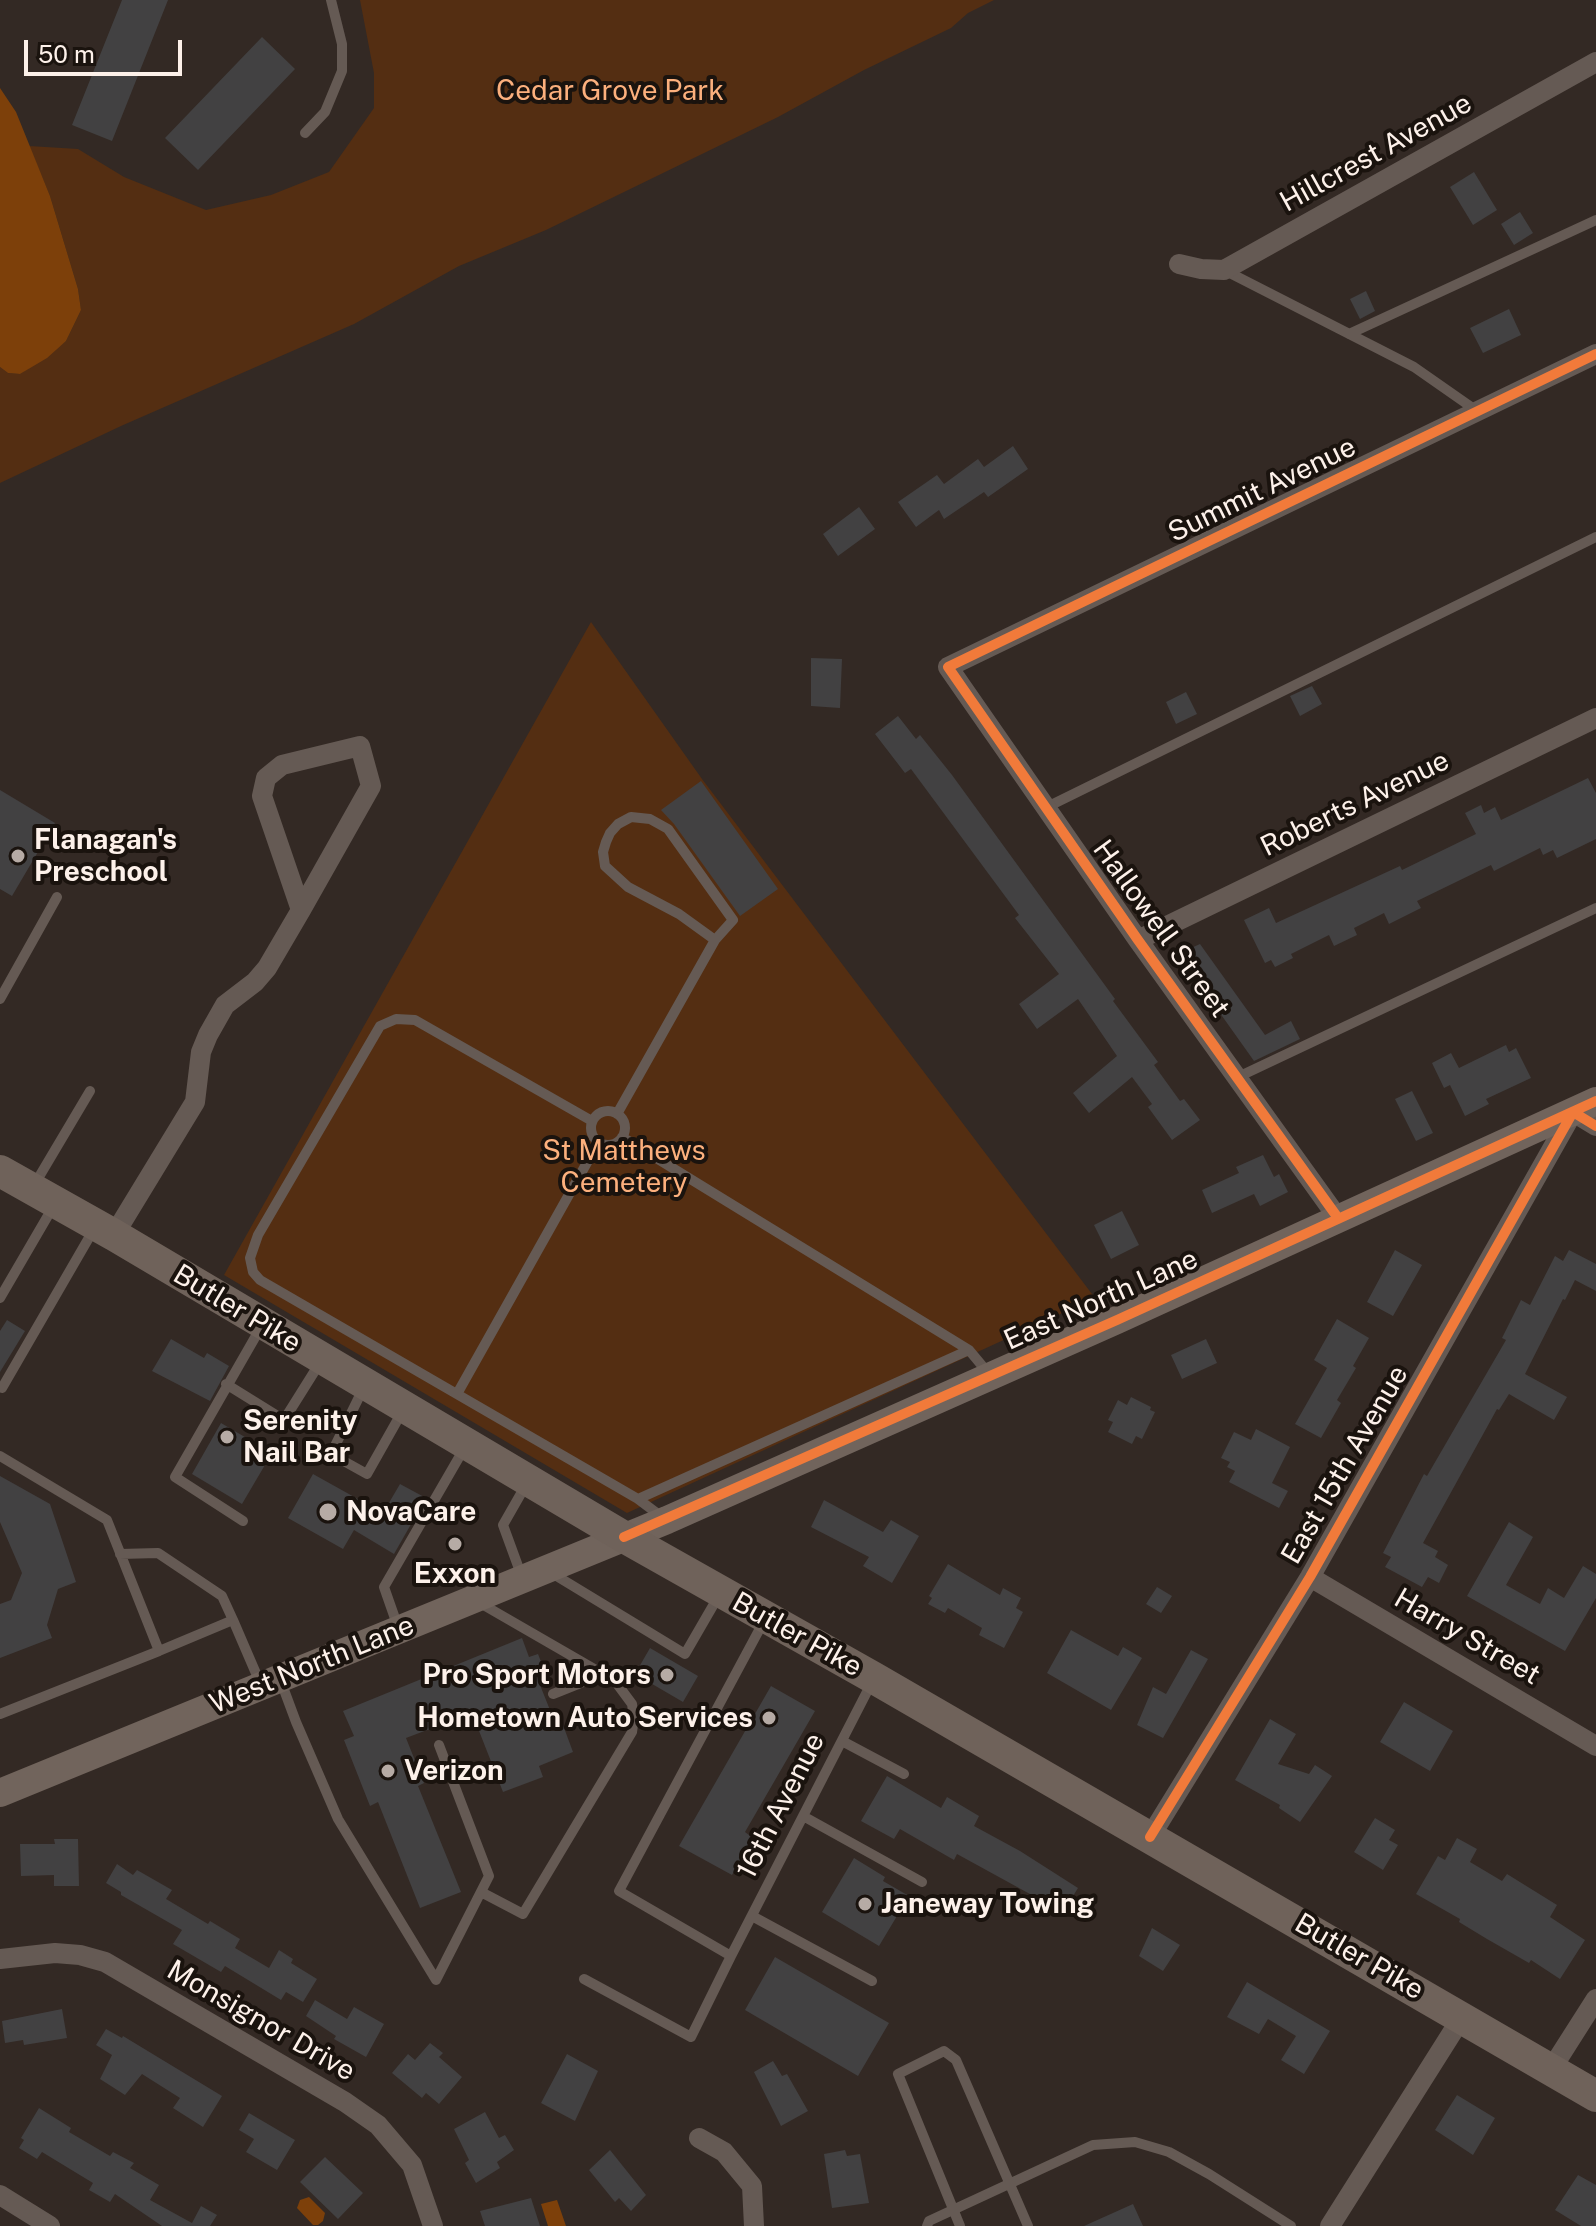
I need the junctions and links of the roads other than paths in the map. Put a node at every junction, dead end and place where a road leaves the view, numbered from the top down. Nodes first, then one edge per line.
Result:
1 (331, 0) edge
2 (1596, 62) edge
3 (305, 133) dead end
4 (1596, 220) edge
5 (1179, 264) dead end
6 (1224, 270) junction
7 (1349, 334) junction
8 (1596, 354) edge
9 (1479, 412) junction
10 (1596, 537) edge
11 (948, 667) joint
12 (1596, 718) edge
13 (1045, 808) junction
14 (57, 897) dead end
15 (1596, 908) edge
16 (301, 910) junction
17 (715, 940) junction
18 (1138, 940) junction
19 (0, 999) edge
20 (1238, 1077) junction
21 (90, 1091) dead end
22 (1588, 1113) edge
23 (617, 1114) junction
24 (592, 1121) junction
25 (622, 1137) junction
26 (598, 1143) junction
27 (0, 1171) edge
28 (44, 1195) junction
29 (1338, 1218) junction
30 (105, 1230) junction
31 (0, 1298) edge
32 (262, 1324) junction
33 (969, 1350) junction
34 (321, 1360) junction
35 (991, 1376) junction
36 (226, 1384) junction
37 (365, 1385) junction
38 (0, 1387) edge
39 (457, 1394) junction
40 (404, 1408) junction
41 (466, 1445) junction
42 (0, 1456) edge
43 (528, 1482) junction
44 (638, 1499) junction
45 (667, 1520) junction
46 (243, 1521) dead end
47 (624, 1537) junction
48 (120, 1554) junction
49 (535, 1574) junction
50 (1310, 1577) junction
51 (721, 1592) junction
52 (474, 1600) junction
53 (767, 1617) junction
54 (233, 1620) junction
55 (399, 1630) junction
56 (159, 1651) junction
57 (603, 1674) junction
58 (874, 1678) junction
59 (271, 1682) junction
60 (553, 1694) dead end
61 (0, 1714) edge
62 (842, 1741) junction
63 (439, 1745) dead end
64 (1596, 1746) edge
65 (904, 1774) dead end
66 (0, 1793) edge
67 (803, 1816) junction
68 (1150, 1837) junction
69 (922, 1882) dead end
70 (481, 1892) junction
71 (752, 1916) junction
72 (731, 1956) junction
73 (0, 1959) edge
74 (584, 1979) dead end
75 (872, 1981) dead end
76 (1596, 1999) edge
77 (1462, 2017) junction
78 (1552, 2068) junction
79 (1596, 2096) edge
80 (699, 2138) dead end
81 (1009, 2183) junction
82 (0, 2195) edge
83 (953, 2209) junction
84 (50, 2226) edge
85 (433, 2226) edge
86 (754, 2226) edge
87 (927, 2226) edge
88 (960, 2226) edge
89 (1028, 2226) edge
90 (1291, 2226) edge
91 (1330, 2226) edge

1 - 3 lane
2 - 6 street, Hillcrest Avenue
4 - 7 lane
5 - 6 street
6 - 7 lane
7 - 9 lane
8 - 9 street, Summit Avenue
9 - 11 street, Summit Avenue
10 - 13 lane
11 - 13 street, Hallowell Street
12 - 18 street, Roberts Avenue
13 - 18 street, Hallowell Street
14 - 19 lane
15 - 20 lane
16 - 16 street
16 - 30 street
17 - 17 lane
17 - 23 lane
18 - 20 street, Hallowell Street
20 - 29 street, Hallowell Street
21 - 28 lane
22 - 29 street, East North Lane
22 - 50 street, East 15th Avenue
23 - 24 lane
23 - 25 lane
24 - 26 lane
24 - 39 lane
25 - 26 lane
25 - 33 lane
26 - 39 lane
27 - 28 main road, Butler Pike
28 - 30 main road, Butler Pike
28 - 31 lane
29 - 35 street, East North Lane
30 - 32 main road, Butler Pike
30 - 38 lane
32 - 34 main road, Butler Pike
32 - 36 lane
33 - 35 lane
33 - 44 lane
34 - 36 lane
34 - 37 main road, Butler Pike
35 - 45 street, East North Lane
36 - 46 lane
37 - 40 main road, Butler Pike
37 - 40 lane
39 - 44 lane
40 - 41 main road, Butler Pike
41 - 43 main road, Butler Pike
41 - 55 lane
42 - 48 lane
43 - 47 main road, Butler Pike
43 - 49 lane
44 - 45 lane
45 - 47 street, East North Lane
47 - 49 street, West North Lane
47 - 51 main road, Butler Pike
48 - 54 lane
48 - 56 lane
49 - 51 lane
49 - 52 street, West North Lane
50 - 64 street, Harry Street
50 - 68 street, East 15th Avenue
51 - 53 main road, Butler Pike
52 - 55 street, West North Lane
52 - 57 lane
53 - 58 main road, Butler Pike
53 - 72 lane
54 - 56 lane
54 - 59 lane
55 - 59 street, West North Lane
56 - 61 lane
57 - 60 lane
57 - 70 lane
58 - 62 lane, 16th Avenue
58 - 68 main road, Butler Pike
59 - 66 street, West North Lane
59 - 70 lane
62 - 65 lane
62 - 67 lane, 16th Avenue
63 - 70 lane
67 - 69 lane
67 - 71 lane, 16th Avenue
68 - 77 main road, Butler Pike
71 - 72 lane, 16th Avenue
71 - 75 lane
72 - 74 lane, 16th Avenue
73 - 85 street, Monsignor Drive
76 - 78 street
77 - 78 main road, Butler Pike
77 - 91 street
78 - 79 main road, Butler Pike
80 - 86 street
81 - 83 lane
81 - 83 lane
81 - 89 lane
81 - 90 lane
82 - 84 street
83 - 87 lane
83 - 88 lane

